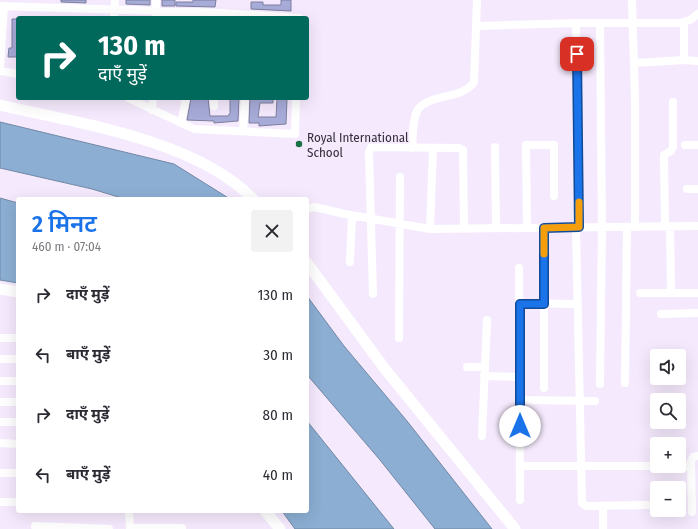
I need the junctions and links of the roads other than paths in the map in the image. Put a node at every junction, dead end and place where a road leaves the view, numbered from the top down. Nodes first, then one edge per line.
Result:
1 (115, 0) edge
2 (156, 0) edge
3 (477, 0) edge
4 (632, 0) edge
5 (2, 6) edge
6 (114, 14) edge
7 (698, 14) edge
8 (156, 15) edge
9 (190, 15) edge
10 (218, 16) edge
11 (248, 16) edge
12 (576, 22) junction
13 (684, 22) junction
14 (600, 23) junction
15 (632, 23) junction
16 (477, 26) junction
17 (684, 60) junction
18 (698, 61) edge
19 (634, 63) junction
20 (0, 70) edge
21 (16, 74) edge
22 (132, 100) edge
23 (153, 100) edge
24 (186, 100) edge
25 (245, 100) edge
26 (296, 100) edge
27 (673, 102) dead end
28 (0, 105) edge
29 (152, 110) junction
30 (181, 123) junction
31 (243, 131) junction
32 (685, 145) dead end
33 (698, 145) edge
34 (495, 147) dead end
35 (412, 148) junction
36 (433, 148) junction
37 (400, 177) dead end
38 (687, 189) dead end
39 (698, 189) edge
40 (554, 196) dead end
41 (251, 197) edge
42 (309, 208) edge
43 (352, 216) junction
44 (370, 219) junction
45 (399, 224) junction
46 (668, 226) junction
47 (698, 226) edge
48 (577, 227) junction
49 (602, 227) junction
50 (631, 227) junction
51 (496, 228) junction
52 (527, 228) junction
53 (544, 228) junction
54 (430, 229) junction
55 (464, 229) junction
56 (350, 262) dead end
57 (309, 266) edge
58 (519, 268) dead end
59 (0, 289) edge
60 (16, 292) edge
61 (670, 292) junction
62 (640, 293) dead end
63 (698, 293) edge
64 (373, 294) dead end
65 (520, 304) junction
66 (544, 304) junction
67 (578, 304) junction
68 (661, 314) dead end
69 (698, 314) edge
70 (487, 320) dead end
71 (0, 338) edge
72 (16, 338) edge
73 (399, 338) dead end
74 (0, 359) edge
75 (16, 359) edge
76 (467, 367) dead end
77 (485, 367) junction
78 (484, 376) junction
79 (520, 377) junction
80 (0, 381) edge
81 (16, 381) edge
82 (625, 383) dead end
83 (600, 384) dead end
84 (544, 388) dead end
85 (520, 400) junction
86 (578, 401) junction
87 (595, 401) dead end
88 (0, 402) edge
89 (16, 402) edge
90 (0, 422) edge
91 (16, 422) edge
92 (482, 436) dead end
93 (0, 443) edge
94 (16, 444) edge
95 (698, 456) edge
96 (520, 466) junction
97 (650, 466) edge
98 (686, 466) edge
99 (691, 466) junction
100 (580, 467) junction
101 (0, 472) edge
102 (16, 473) edge
103 (520, 500) dead end
104 (0, 502) edge
105 (16, 502) edge
106 (603, 506) junction
107 (648, 506) dead end
108 (692, 512) dead end
109 (129, 513) edge
110 (267, 513) edge
111 (35, 526) dead end
112 (130, 528) edge
113 (182, 528) dead end
114 (109, 529) edge
115 (280, 529) edge
116 (515, 529) edge
117 (603, 529) edge

1 - 6 street
2 - 8 street
3 - 16 street
4 - 15 street
5 - 6 street
5 - 20 street
6 - 8 street
7 - 13 street
8 - 9 street
9 - 10 street
10 - 11 street
12 - 14 street
12 - 16 street
12 - 48 street
13 - 15 street
13 - 17 street
14 - 15 street
14 - 49 street
15 - 19 street
16 - 35 street
17 - 18 street
17 - 19 street
19 - 50 street
20 - 21 street
22 - 29 street
23 - 29 street
24 - 30 street
25 - 31 street
26 - 31 street
27 - 46 street
28 - 41 street
29 - 30 street
30 - 31 street
32 - 33 street
34 - 51 street
35 - 36 street
35 - 44 street
36 - 54 street
36 - 55 street
37 - 45 street
38 - 39 street
40 - 52 street
42 - 43 street
43 - 44 street
43 - 56 street
44 - 45 street
44 - 64 street
45 - 54 street
45 - 73 street
46 - 47 street
46 - 50 street
46 - 61 street
48 - 49 street
48 - 53 street
48 - 67 street
49 - 50 street
49 - 83 street
50 - 82 street
51 - 52 street
51 - 55 street
52 - 53 street
53 - 66 street
54 - 55 street
57 - 116 street
58 - 65 street
59 - 60 street
61 - 62 street
61 - 63 street
65 - 66 street
65 - 79 street
66 - 67 street
66 - 84 street
67 - 86 street
68 - 69 street
70 - 77 street
71 - 72 street
74 - 75 street
76 - 77 street
77 - 78 street
78 - 79 street
78 - 92 street
79 - 85 street
80 - 81 street
85 - 86 street
85 - 96 street
86 - 87 street
86 - 100 street
88 - 89 street
90 - 91 street
93 - 94 street
95 - 99 street
96 - 100 street
96 - 103 street
97 - 100 street
98 - 99 street
99 - 108 street
100 - 106 street
101 - 102 street
104 - 105 street
106 - 107 street
106 - 117 street
109 - 112 street
110 - 115 street
111 - 114 street
112 - 113 street

